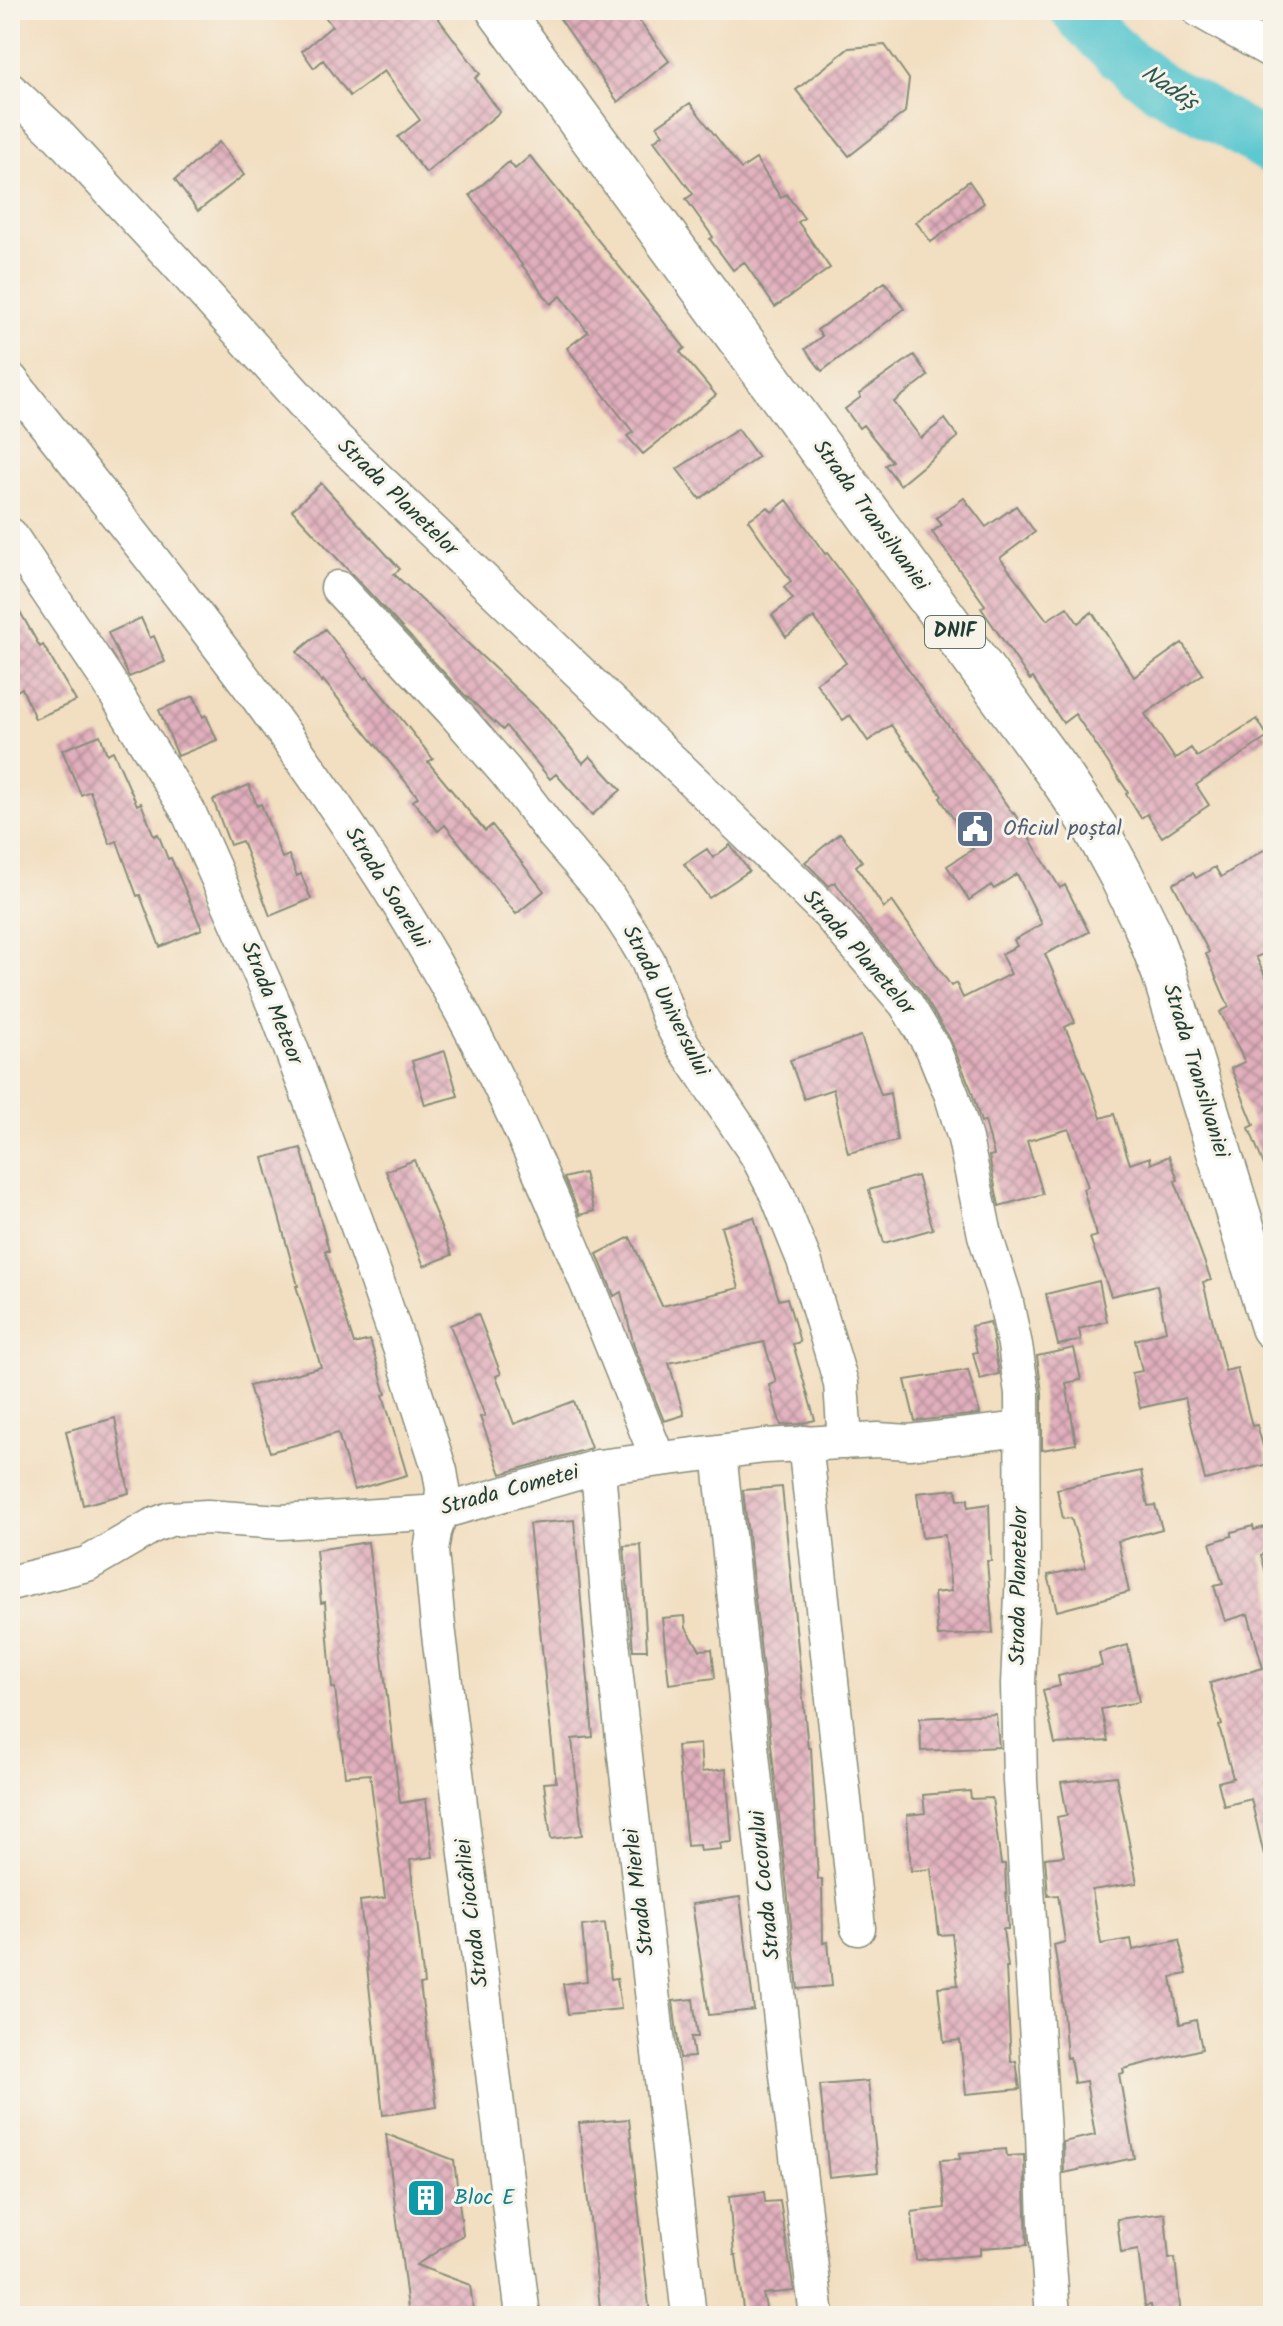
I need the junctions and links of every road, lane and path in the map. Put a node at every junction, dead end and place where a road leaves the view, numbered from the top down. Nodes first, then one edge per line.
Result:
1 (499, 10) edge
2 (1199, 10) edge
3 (1273, 52) edge
4 (10, 90) edge
5 (10, 379) edge
6 (10, 535) edge
7 (338, 588) dead end
8 (1273, 1327) edge
9 (1022, 1429) junction
10 (845, 1442) junction
11 (805, 1443) junction
12 (719, 1453) junction
13 (658, 1459) junction
14 (598, 1467) junction
15 (441, 1512) junction
16 (10, 1583) edge
17 (858, 1928) dead end
18 (523, 2316) edge
19 (689, 2316) edge
20 (817, 2316) edge
21 (1053, 2316) edge

1 - 8 main road, Strada Transilvaniei / DN1F
2 - 3 street
4 - 9 street, Strada Planetelor
5 - 13 street, Strada Soarelui
6 - 15 street, Strada Meteor
7 - 10 street, Strada Universului
9 - 10 street, Strada Cometei
9 - 21 street, Strada Planetelor
10 - 11 street, Strada Cometei
11 - 12 street, Strada Cometei
11 - 17 street
12 - 13 street, Strada Cometei
12 - 20 street, Strada Cocorului
13 - 14 street, Strada Cometei
14 - 15 street, Strada Cometei
14 - 19 street, Strada Mierlei
15 - 16 street, Strada Cometei
15 - 18 street, Strada Ciocârliei

